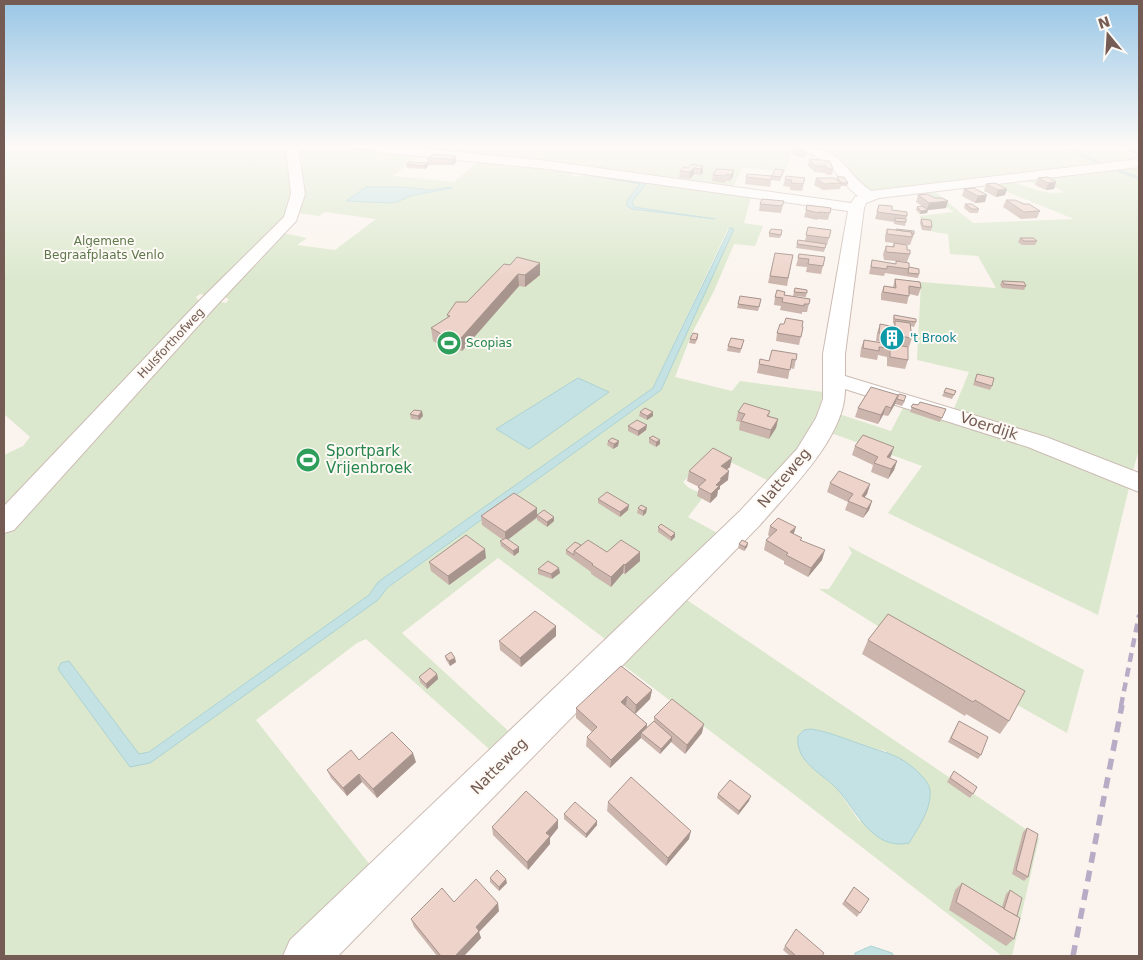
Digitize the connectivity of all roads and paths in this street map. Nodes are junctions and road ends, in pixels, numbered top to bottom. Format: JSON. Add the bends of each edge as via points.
{"nodes":[{"id":1,"x":298,"y":193,"type":"edge"},
{"id":2,"x":784,"y":193,"type":"edge"},
{"id":3,"x":860,"y":193,"type":"edge"},
{"id":4,"x":927,"y":193,"type":"edge"},
{"id":5,"x":862,"y":202,"type":"junction"},
{"id":6,"x":834,"y":380,"type":"junction"},
{"id":7,"x":1139,"y":483,"type":"edge"},
{"id":8,"x":4,"y":523,"type":"edge"},
{"id":9,"x":306,"y":956,"type":"edge"}],
"edges":[{"from":1,"to":8,"type":"street","name":"Hulsforthofweg","via":[[291,218]]},
{"from":2,"to":5,"type":"street"},
{"from":3,"to":5,"type":"street"},
{"from":4,"to":5,"type":"street"},
{"from":5,"to":6,"type":"street","name":"Natteweg","via":[[834,354]]},
{"from":6,"to":7,"type":"street","name":"Voerdijk","via":[[975,421]]},
{"from":6,"to":9,"type":"street","name":"Natteweg","via":[[834,398],[828,418],[807,454],[750,518]]}]}
